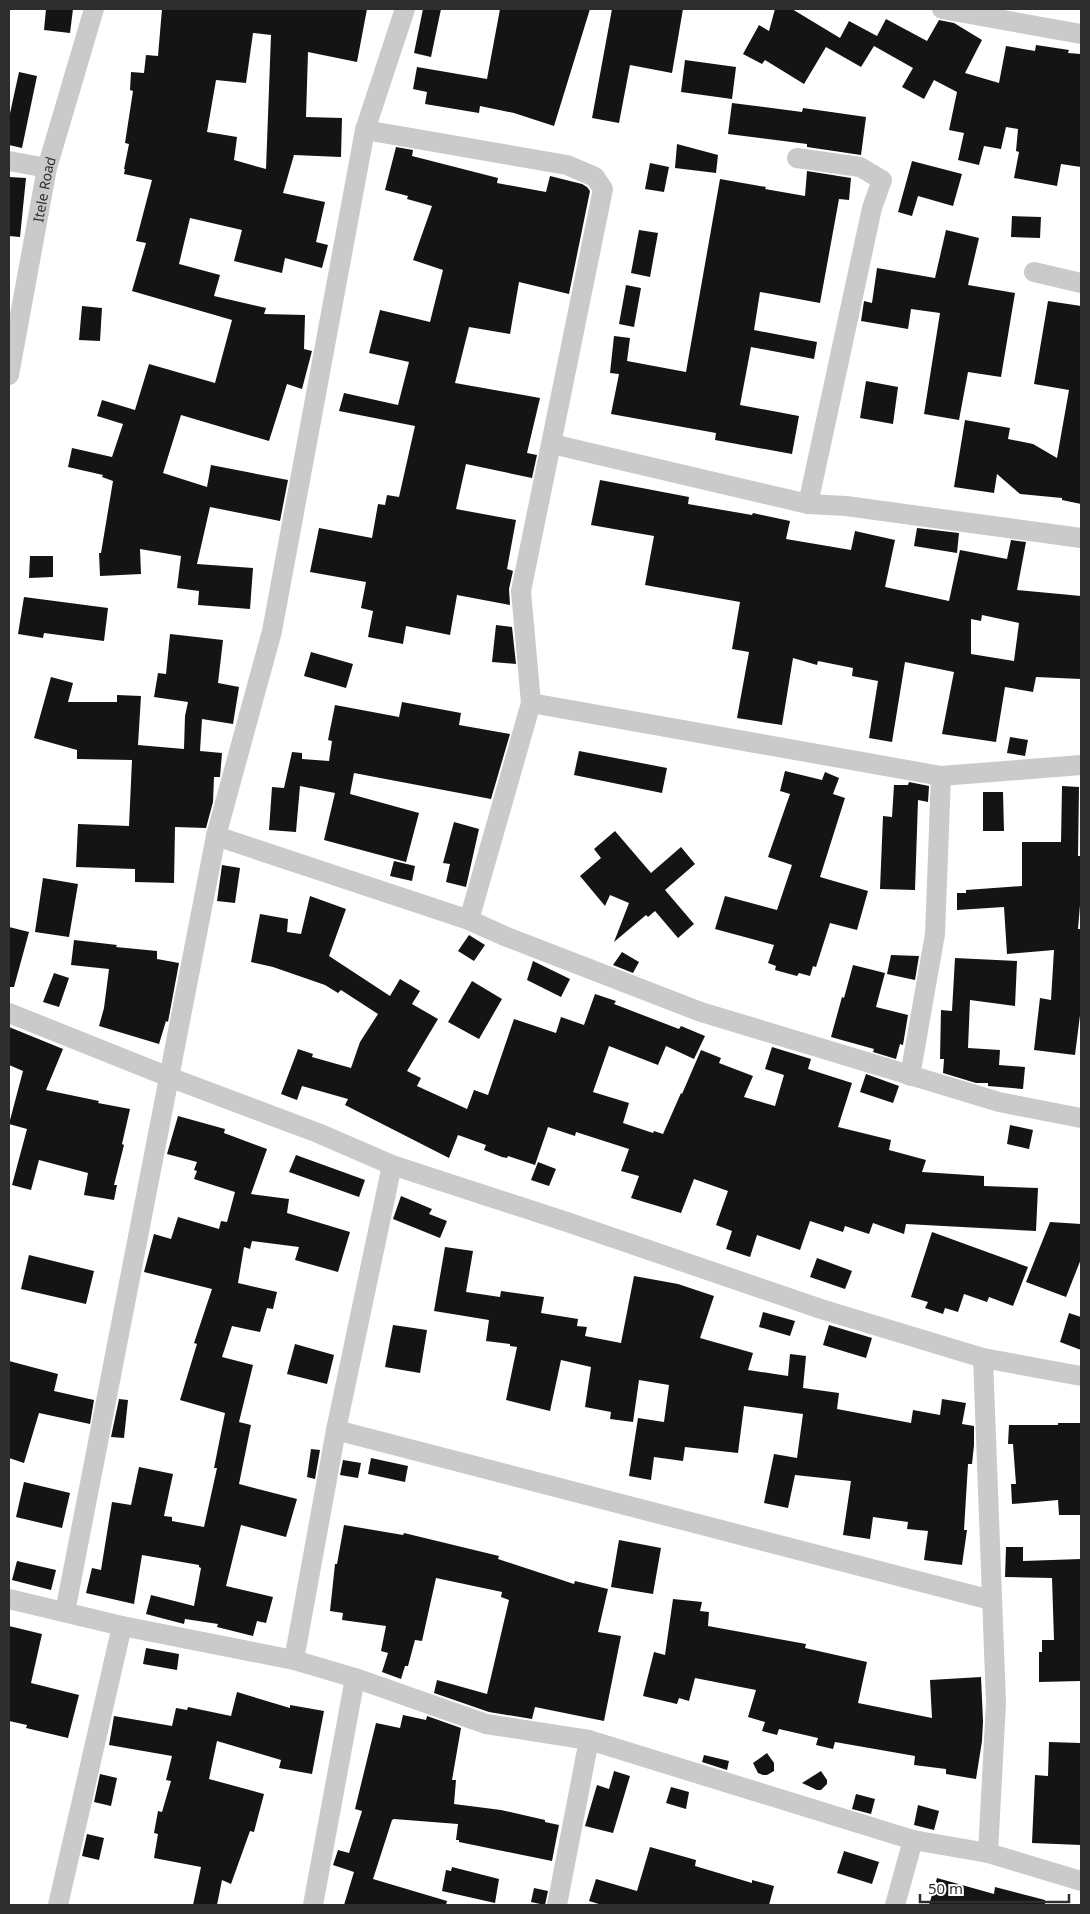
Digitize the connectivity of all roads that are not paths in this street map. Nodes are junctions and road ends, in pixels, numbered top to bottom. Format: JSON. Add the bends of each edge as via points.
{"nodes":[{"id":1,"x":94,"y":9,"type":"edge"},
{"id":2,"x":406,"y":9,"type":"edge"},
{"id":3,"x":942,"y":9,"type":"edge"},
{"id":4,"x":1081,"y":34,"type":"edge"},
{"id":5,"x":365,"y":130,"type":"junction"},
{"id":6,"x":797,"y":158,"type":"dead end"},
{"id":7,"x":9,"y":161,"type":"edge"},
{"id":8,"x":47,"y":168,"type":"junction"},
{"id":9,"x":1034,"y":272,"type":"dead end"},
{"id":10,"x":1081,"y":283,"type":"edge"},
{"id":11,"x":9,"y":375,"type":"edge"},
{"id":12,"x":552,"y":444,"type":"junction"},
{"id":13,"x":808,"y":504,"type":"junction"},
{"id":14,"x":1081,"y":538,"type":"edge"},
{"id":15,"x":530,"y":703,"type":"junction"},
{"id":16,"x":1081,"y":765,"type":"edge"},
{"id":17,"x":941,"y":776,"type":"junction"},
{"id":18,"x":216,"y":836,"type":"junction"},
{"id":19,"x":469,"y":920,"type":"junction"},
{"id":20,"x":9,"y":1012,"type":"edge"},
{"id":21,"x":910,"y":1076,"type":"junction"},
{"id":22,"x":169,"y":1077,"type":"junction"},
{"id":23,"x":1081,"y":1118,"type":"edge"},
{"id":24,"x":392,"y":1165,"type":"junction"},
{"id":25,"x":982,"y":1358,"type":"junction"},
{"id":26,"x":1081,"y":1376,"type":"edge"},
{"id":27,"x":336,"y":1430,"type":"junction"},
{"id":28,"x":9,"y":1599,"type":"edge"},
{"id":29,"x":991,"y":1600,"type":"junction"},
{"id":30,"x":65,"y":1612,"type":"junction"},
{"id":31,"x":122,"y":1626,"type":"junction"},
{"id":32,"x":294,"y":1660,"type":"junction"},
{"id":33,"x":354,"y":1678,"type":"junction"},
{"id":34,"x":589,"y":1740,"type":"junction"},
{"id":35,"x":914,"y":1840,"type":"junction"},
{"id":36,"x":988,"y":1853,"type":"junction"},
{"id":37,"x":1081,"y":1881,"type":"edge"},
{"id":38,"x":58,"y":1905,"type":"edge"},
{"id":39,"x":313,"y":1905,"type":"edge"},
{"id":40,"x":558,"y":1905,"type":"edge"},
{"id":41,"x":895,"y":1905,"type":"edge"}],
"edges":[{"from":1,"to":8,"type":"street","name":"Itele Road"},
{"from":2,"to":5,"type":"street"},
{"from":3,"to":4,"type":"street"},
{"from":5,"to":12,"type":"street","via":[[567,166],[595,177],[603,189]]},
{"from":5,"to":18,"type":"street","via":[[272,631]]},
{"from":6,"to":13,"type":"street","via":[[860,167],[882,180],[872,208]]},
{"from":7,"to":8,"type":"street"},
{"from":8,"to":11,"type":"street","name":"Itele Road"},
{"from":9,"to":10,"type":"street"},
{"from":12,"to":13,"type":"street"},
{"from":12,"to":15,"type":"street","via":[[521,590]]},
{"from":13,"to":14,"type":"street","via":[[846,506]]},
{"from":15,"to":17,"type":"street"},
{"from":15,"to":19,"type":"street"},
{"from":16,"to":17,"type":"street"},
{"from":17,"to":21,"type":"street","via":[[934,934]]},
{"from":18,"to":19,"type":"street"},
{"from":18,"to":22,"type":"street"},
{"from":19,"to":21,"type":"street","via":[[701,1012]]},
{"from":20,"to":22,"type":"street"},
{"from":21,"to":23,"type":"street","via":[[999,1102]]},
{"from":22,"to":24,"type":"street","via":[[318,1133]]},
{"from":22,"to":30,"type":"street"},
{"from":24,"to":25,"type":"street","via":[[821,1309]]},
{"from":24,"to":27,"type":"street"},
{"from":25,"to":26,"type":"street"},
{"from":25,"to":29,"type":"street"},
{"from":27,"to":29,"type":"street"},
{"from":27,"to":32,"type":"street"},
{"from":28,"to":30,"type":"street"},
{"from":29,"to":36,"type":"street","via":[[996,1703]]},
{"from":30,"to":31,"type":"street"},
{"from":31,"to":32,"type":"street"},
{"from":31,"to":38,"type":"street"},
{"from":32,"to":33,"type":"street"},
{"from":33,"to":34,"type":"street","via":[[486,1724]]},
{"from":33,"to":39,"type":"street"},
{"from":34,"to":35,"type":"street"},
{"from":34,"to":40,"type":"street"},
{"from":35,"to":36,"type":"street"},
{"from":35,"to":41,"type":"street"},
{"from":36,"to":37,"type":"street"}]}
